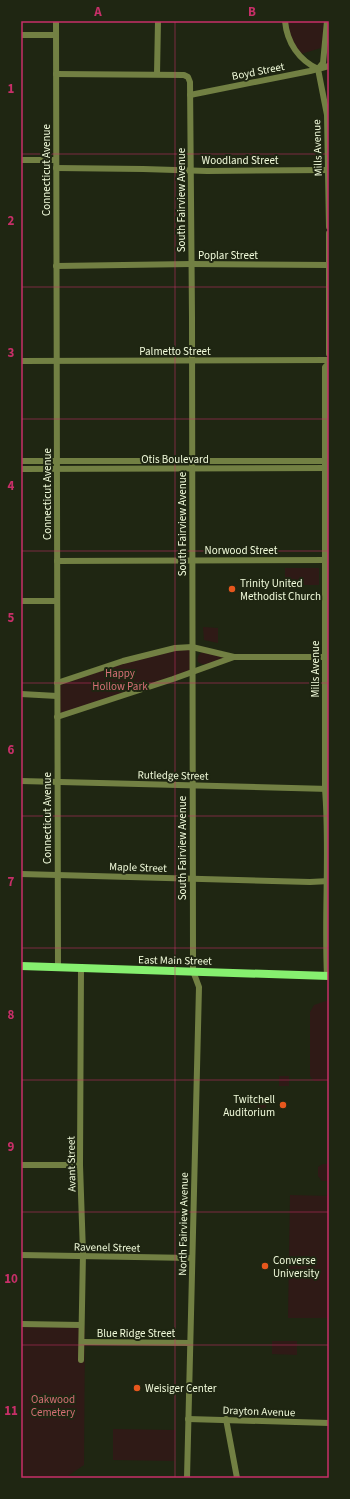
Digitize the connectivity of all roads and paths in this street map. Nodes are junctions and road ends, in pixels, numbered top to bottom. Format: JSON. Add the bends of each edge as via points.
{"nodes":[{"id":1,"x":56,"y":21,"type":"edge"},
{"id":2,"x":158,"y":21,"type":"edge"},
{"id":3,"x":285,"y":21,"type":"edge"},
{"id":4,"x":327,"y":21,"type":"edge"},
{"id":5,"x":21,"y":35,"type":"edge"},
{"id":6,"x":56,"y":35,"type":"junction"},
{"id":7,"x":329,"y":66,"type":"edge"},
{"id":8,"x":318,"y":69,"type":"junction"},
{"id":9,"x":56,"y":74,"type":"junction"},
{"id":10,"x":157,"y":74,"type":"junction"},
{"id":11,"x":190,"y":95,"type":"junction"},
{"id":12,"x":21,"y":160,"type":"edge"},
{"id":13,"x":56,"y":160,"type":"junction"},
{"id":14,"x":56,"y":168,"type":"junction"},
{"id":15,"x":191,"y":170,"type":"junction"},
{"id":16,"x":329,"y":170,"type":"edge"},
{"id":17,"x":329,"y":227,"type":"edge"},
{"id":18,"x":329,"y":233,"type":"edge"},
{"id":19,"x":191,"y":264,"type":"junction"},
{"id":20,"x":329,"y":265,"type":"edge"},
{"id":21,"x":56,"y":266,"type":"junction"},
{"id":22,"x":329,"y":354,"type":"edge"},
{"id":23,"x":21,"y":361,"type":"edge"},
{"id":24,"x":56,"y":361,"type":"junction"},
{"id":25,"x":191,"y":361,"type":"junction"},
{"id":26,"x":329,"y":361,"type":"edge"},
{"id":27,"x":21,"y":461,"type":"edge"},
{"id":28,"x":192,"y":461,"type":"junction"},
{"id":29,"x":327,"y":461,"type":"edge"},
{"id":30,"x":57,"y":462,"type":"junction"},
{"id":31,"x":327,"y":468,"type":"edge"},
{"id":32,"x":21,"y":469,"type":"edge"},
{"id":33,"x":192,"y":469,"type":"junction"},
{"id":34,"x":57,"y":470,"type":"junction"},
{"id":35,"x":191,"y":560,"type":"junction"},
{"id":36,"x":327,"y":560,"type":"edge"},
{"id":37,"x":57,"y":561,"type":"junction"},
{"id":38,"x":21,"y":601,"type":"edge"},
{"id":39,"x":57,"y":601,"type":"junction"},
{"id":40,"x":192,"y":647,"type":"junction"},
{"id":41,"x":234,"y":657,"type":"junction"},
{"id":42,"x":327,"y":657,"type":"edge"},
{"id":43,"x":192,"y":672,"type":"junction"},
{"id":44,"x":57,"y":683,"type":"junction"},
{"id":45,"x":21,"y":694,"type":"edge"},
{"id":46,"x":57,"y":696,"type":"junction"},
{"id":47,"x":57,"y":717,"type":"junction"},
{"id":48,"x":21,"y":781,"type":"edge"},
{"id":49,"x":57,"y":782,"type":"junction"},
{"id":50,"x":192,"y":786,"type":"junction"},
{"id":51,"x":327,"y":789,"type":"edge"},
{"id":52,"x":328,"y":817,"type":"edge"},
{"id":53,"x":21,"y":874,"type":"edge"},
{"id":54,"x":57,"y":875,"type":"junction"},
{"id":55,"x":192,"y":878,"type":"junction"},
{"id":56,"x":328,"y":882,"type":"edge"},
{"id":57,"x":21,"y":966,"type":"edge"},
{"id":58,"x":58,"y":967,"type":"junction"},
{"id":59,"x":81,"y":968,"type":"junction"},
{"id":60,"x":193,"y":971,"type":"junction"},
{"id":61,"x":328,"y":976,"type":"edge"},
{"id":62,"x":21,"y":1165,"type":"edge"},
{"id":63,"x":80,"y":1165,"type":"junction"},
{"id":64,"x":21,"y":1255,"type":"edge"},
{"id":65,"x":82,"y":1257,"type":"junction"},
{"id":66,"x":192,"y":1258,"type":"junction"},
{"id":67,"x":21,"y":1324,"type":"edge"},
{"id":68,"x":81,"y":1325,"type":"junction"},
{"id":69,"x":82,"y":1342,"type":"junction"},
{"id":70,"x":190,"y":1343,"type":"junction"},
{"id":71,"x":81,"y":1360,"type":"dead end"},
{"id":72,"x":188,"y":1419,"type":"junction"},
{"id":73,"x":226,"y":1419,"type":"junction"},
{"id":74,"x":329,"y":1423,"type":"edge"},
{"id":75,"x":187,"y":1478,"type":"edge"},
{"id":76,"x":237,"y":1478,"type":"edge"}],
"edges":[{"from":1,"to":6,"type":"street","name":"Connecticut Avenue"},
{"from":2,"to":10,"type":"street"},
{"from":3,"to":8,"type":"street","via":[[287,36],[294,49]]},
{"from":4,"to":8,"type":"street","via":[[323,63]]},
{"from":5,"to":6,"type":"street"},
{"from":6,"to":9,"type":"street","name":"Connecticut Avenue"},
{"from":7,"to":8,"type":"street","name":"Boyd Street"},
{"from":8,"to":11,"type":"street","name":"Boyd Street"},
{"from":8,"to":16,"type":"street","name":"Mills Avenue","via":[[327,114]]},
{"from":9,"to":10,"type":"street"},
{"from":9,"to":13,"type":"street","name":"Connecticut Avenue"},
{"from":10,"to":11,"type":"street","name":"South Fairview Avenue","via":[[184,75],[188,78]]},
{"from":11,"to":15,"type":"street","name":"South Fairview Avenue"},
{"from":12,"to":13,"type":"street"},
{"from":13,"to":14,"type":"street","name":"Connecticut Avenue"},
{"from":14,"to":15,"type":"street","name":"Woodland Street"},
{"from":14,"to":21,"type":"street","name":"Connecticut Avenue"},
{"from":15,"to":16,"type":"street","name":"Woodland Street"},
{"from":15,"to":19,"type":"street","name":"South Fairview Avenue"},
{"from":16,"to":17,"type":"street","name":"Mills Avenue"},
{"from":18,"to":20,"type":"street"},
{"from":19,"to":20,"type":"street","name":"Poplar Street"},
{"from":19,"to":21,"type":"street","name":"Poplar Street"},
{"from":19,"to":25,"type":"street","name":"South Fairview Avenue"},
{"from":20,"to":22,"type":"street"},
{"from":21,"to":24,"type":"street","name":"Connecticut Avenue"},
{"from":23,"to":24,"type":"street","name":"Palmetto Street"},
{"from":24,"to":25,"type":"street","name":"Palmetto Street"},
{"from":24,"to":30,"type":"street","name":"Connecticut Avenue"},
{"from":25,"to":26,"type":"street","name":"Palmetto Street"},
{"from":25,"to":28,"type":"street","name":"South Fairview Avenue"},
{"from":26,"to":29,"type":"street","name":"Mills Avenue","via":[[325,368]]},
{"from":27,"to":30,"type":"street","name":"Otis Boulevard"},
{"from":28,"to":29,"type":"street","name":"Otis Boulevard"},
{"from":28,"to":30,"type":"street","name":"Otis Boulevard"},
{"from":28,"to":33,"type":"street","name":"South Fairview Avenue"},
{"from":29,"to":31,"type":"street","name":"Mills Avenue"},
{"from":30,"to":34,"type":"street","name":"Connecticut Avenue"},
{"from":31,"to":33,"type":"street","name":"Otis Boulevard"},
{"from":31,"to":36,"type":"street","name":"Mills Avenue"},
{"from":32,"to":34,"type":"street","name":"Otis Boulevard"},
{"from":33,"to":34,"type":"street","name":"Otis Boulevard"},
{"from":33,"to":35,"type":"street","name":"South Fairview Avenue"},
{"from":34,"to":37,"type":"street","name":"Connecticut Avenue"},
{"from":35,"to":36,"type":"street","name":"Norwood Street"},
{"from":35,"to":37,"type":"street","name":"Norwood Street"},
{"from":35,"to":40,"type":"street","name":"South Fairview Avenue"},
{"from":36,"to":42,"type":"street","name":"Mills Avenue"},
{"from":37,"to":39,"type":"street","name":"Connecticut Avenue"},
{"from":38,"to":39,"type":"street"},
{"from":39,"to":44,"type":"street","name":"Connecticut Avenue"},
{"from":40,"to":41,"type":"street"},
{"from":40,"to":43,"type":"street","name":"South Fairview Avenue"},
{"from":40,"to":44,"type":"street","via":[[163,650]]},
{"from":41,"to":42,"type":"street"},
{"from":41,"to":43,"type":"street"},
{"from":42,"to":51,"type":"street","name":"Mills Avenue"},
{"from":43,"to":47,"type":"street"},
{"from":43,"to":50,"type":"street","name":"South Fairview Avenue"},
{"from":44,"to":46,"type":"street","name":"Connecticut Avenue"},
{"from":45,"to":46,"type":"street"},
{"from":46,"to":47,"type":"street","name":"Connecticut Avenue"},
{"from":47,"to":49,"type":"street","name":"Connecticut Avenue"},
{"from":48,"to":49,"type":"street","name":"Rutledge Street"},
{"from":49,"to":50,"type":"street","name":"Rutledge Street"},
{"from":49,"to":54,"type":"street","name":"Connecticut Avenue"},
{"from":50,"to":51,"type":"street","name":"Rutledge Street"},
{"from":50,"to":55,"type":"street","name":"South Fairview Avenue"},
{"from":51,"to":52,"type":"street","name":"Mills Avenue"},
{"from":52,"to":56,"type":"street","name":"Mills Avenue"},
{"from":53,"to":54,"type":"street","name":"Maple Street"},
{"from":54,"to":55,"type":"street","name":"Maple Street"},
{"from":54,"to":58,"type":"street","name":"Connecticut Avenue"},
{"from":55,"to":56,"type":"street","name":"Maple Street"},
{"from":55,"to":60,"type":"street","name":"South Fairview Avenue"},
{"from":56,"to":61,"type":"street","name":"Mills Avenue"},
{"from":57,"to":58,"type":"main road","name":"East Main Street"},
{"from":58,"to":59,"type":"main road","name":"East Main Street"},
{"from":59,"to":60,"type":"main road","name":"East Main Street"},
{"from":59,"to":63,"type":"street","name":"Avant Street"},
{"from":60,"to":61,"type":"main road","name":"East Main Street"},
{"from":60,"to":66,"type":"street","name":"North Fairview Avenue","via":[[198,986]]},
{"from":62,"to":63,"type":"street"},
{"from":63,"to":65,"type":"street","name":"Avant Street"},
{"from":64,"to":65,"type":"street","name":"Ravenel Street"},
{"from":65,"to":66,"type":"street","name":"Ravenel Street"},
{"from":65,"to":68,"type":"street","name":"Avant Street"},
{"from":66,"to":70,"type":"street","name":"North Fairview Avenue"},
{"from":67,"to":68,"type":"street","name":"Blue Ridge Street"},
{"from":68,"to":69,"type":"street","name":"Avant Street"},
{"from":69,"to":70,"type":"street","name":"Blue Ridge Street"},
{"from":69,"to":71,"type":"street","name":"Avant Street"},
{"from":70,"to":72,"type":"street","name":"North Fairview Avenue"},
{"from":72,"to":73,"type":"street","name":"Drayton Avenue"},
{"from":72,"to":75,"type":"street","name":"North Fairview Avenue"},
{"from":73,"to":74,"type":"street","name":"Drayton Avenue"},
{"from":73,"to":76,"type":"street"}]}
